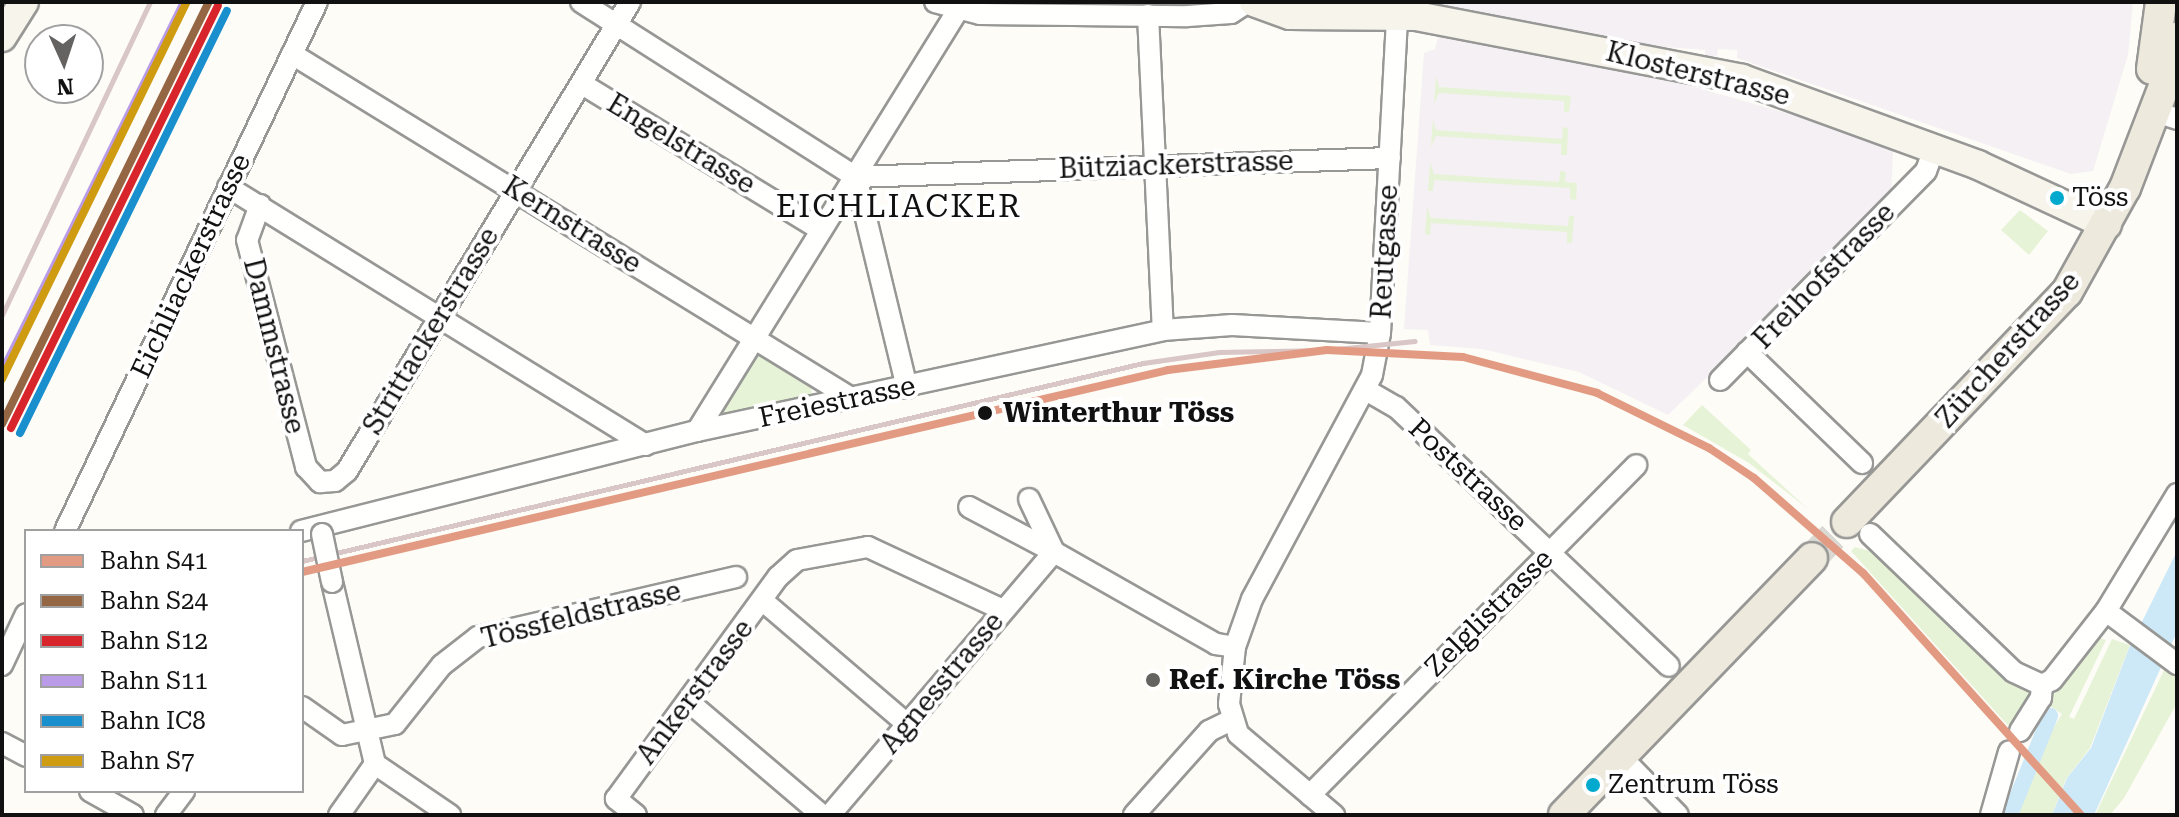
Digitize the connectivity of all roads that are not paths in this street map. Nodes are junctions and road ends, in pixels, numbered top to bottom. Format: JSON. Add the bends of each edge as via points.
{"nodes":[{"id":1,"x":24,"y":2,"type":"edge"},
{"id":2,"x":317,"y":2,"type":"edge"},
{"id":3,"x":581,"y":2,"type":"edge"},
{"id":4,"x":630,"y":2,"type":"edge"},
{"id":5,"x":935,"y":2,"type":"edge"},
{"id":6,"x":2161,"y":2,"type":"edge"},
{"id":7,"x":1256,"y":5,"type":"edge"},
{"id":8,"x":960,"y":7,"type":"edge"},
{"id":9,"x":1148,"y":15,"type":"junction"},
{"id":10,"x":1397,"y":15,"type":"junction"},
{"id":11,"x":616,"y":25,"type":"junction"},
{"id":12,"x":2,"y":37,"type":"edge"},
{"id":13,"x":2177,"y":38,"type":"edge"},
{"id":14,"x":292,"y":54,"type":"junction"},
{"id":15,"x":582,"y":84,"type":"junction"},
{"id":16,"x":2165,"y":115,"type":"edge"},
{"id":17,"x":1934,"y":149,"type":"junction"},
{"id":18,"x":1390,"y":158,"type":"junction"},
{"id":19,"x":1155,"y":167,"type":"junction"},
{"id":20,"x":856,"y":177,"type":"junction"},
{"id":21,"x":228,"y":187,"type":"junction"},
{"id":22,"x":517,"y":191,"type":"junction"},
{"id":23,"x":260,"y":205,"type":"junction"},
{"id":24,"x":2107,"y":225,"type":"junction"},
{"id":25,"x":821,"y":230,"type":"junction"},
{"id":26,"x":438,"y":314,"type":"junction"},
{"id":27,"x":1163,"y":330,"type":"junction"},
{"id":28,"x":1380,"y":333,"type":"junction"},
{"id":29,"x":753,"y":336,"type":"junction"},
{"id":30,"x":1747,"y":352,"type":"junction"},
{"id":31,"x":1720,"y":380,"type":"dead end"},
{"id":32,"x":907,"y":388,"type":"junction"},
{"id":33,"x":1366,"y":390,"type":"junction"},
{"id":34,"x":851,"y":398,"type":"junction"},
{"id":35,"x":697,"y":431,"type":"junction"},
{"id":36,"x":646,"y":445,"type":"junction"},
{"id":37,"x":1862,"y":463,"type":"dead end"},
{"id":38,"x":1636,"y":465,"type":"dead end"},
{"id":39,"x":320,"y":482,"type":"joint"},
{"id":40,"x":2177,"y":494,"type":"edge"},
{"id":41,"x":1029,"y":499,"type":"dead end"},
{"id":42,"x":969,"y":507,"type":"dead end"},
{"id":43,"x":1859,"y":528,"type":"joint"},
{"id":44,"x":66,"y":529,"type":"edge"},
{"id":45,"x":315,"y":530,"type":"edge"},
{"id":46,"x":1054,"y":552,"type":"junction"},
{"id":47,"x":1550,"y":552,"type":"junction"},
{"id":48,"x":1812,"y":558,"type":"tunnel mouth"},
{"id":49,"x":736,"y":577,"type":"dead end"},
{"id":50,"x":763,"y":601,"type":"junction"},
{"id":51,"x":1003,"y":610,"type":"junction"},
{"id":52,"x":2114,"y":617,"type":"junction"},
{"id":53,"x":24,"y":618,"type":"edge"},
{"id":54,"x":1235,"y":647,"type":"junction"},
{"id":55,"x":24,"y":653,"type":"edge"},
{"id":56,"x":2177,"y":664,"type":"edge"},
{"id":57,"x":2,"y":665,"type":"edge"},
{"id":58,"x":1669,"y":666,"type":"dead end"},
{"id":59,"x":2042,"y":685,"type":"junction"},
{"id":60,"x":689,"y":702,"type":"junction"},
{"id":61,"x":304,"y":708,"type":"edge"},
{"id":62,"x":1232,"y":720,"type":"junction"},
{"id":63,"x":907,"y":724,"type":"junction"},
{"id":64,"x":2020,"y":731,"type":"dead end"},
{"id":65,"x":366,"y":732,"type":"junction"},
{"id":66,"x":2,"y":743,"type":"edge"},
{"id":67,"x":2009,"y":752,"type":"dead end"},
{"id":68,"x":24,"y":755,"type":"edge"},
{"id":69,"x":375,"y":764,"type":"junction"},
{"id":70,"x":1628,"y":765,"type":"junction"},
{"id":71,"x":94,"y":793,"type":"edge"},
{"id":72,"x":182,"y":793,"type":"edge"},
{"id":73,"x":1310,"y":795,"type":"junction"},
{"id":74,"x":133,"y":815,"type":"edge"},
{"id":75,"x":166,"y":815,"type":"edge"},
{"id":76,"x":339,"y":815,"type":"edge"},
{"id":77,"x":450,"y":815,"type":"edge"},
{"id":78,"x":636,"y":815,"type":"edge"},
{"id":79,"x":822,"y":815,"type":"edge"},
{"id":80,"x":830,"y":815,"type":"edge"},
{"id":81,"x":1134,"y":815,"type":"edge"},
{"id":82,"x":1334,"y":815,"type":"edge"},
{"id":83,"x":1564,"y":815,"type":"edge"},
{"id":84,"x":1678,"y":815,"type":"edge"},
{"id":85,"x":1991,"y":815,"type":"edge"}],
"edges":[{"from":1,"to":12,"type":"street"},
{"from":2,"to":14,"type":"street","name":"Eichliackerstrasse"},
{"from":3,"to":11,"type":"street"},
{"from":4,"to":11,"type":"street","name":"Strittackerstrasse"},
{"from":5,"to":8,"type":"street","name":"Klosterstrasse"},
{"from":6,"to":16,"type":"main road","name":"Zürcherstrasse","via":[[2152,66]]},
{"from":7,"to":9,"type":"street","name":"Klosterstrasse","via":[[1231,13]]},
{"from":7,"to":10,"type":"street","name":"Klosterstrasse"},
{"from":8,"to":9,"type":"street","name":"Klosterstrasse"},
{"from":8,"to":20,"type":"street"},
{"from":9,"to":19,"type":"street"},
{"from":10,"to":17,"type":"street","name":"Klosterstrasse","via":[[1742,79]]},
{"from":10,"to":18,"type":"street","name":"Reutgasse"},
{"from":11,"to":15,"type":"street","name":"Strittackerstrasse"},
{"from":11,"to":20,"type":"street"},
{"from":13,"to":16,"type":"main road","name":"Zürcherstrasse"},
{"from":14,"to":21,"type":"street","name":"Eichliackerstrasse"},
{"from":14,"to":22,"type":"street","name":"Kernstrasse"},
{"from":15,"to":22,"type":"street","name":"Strittackerstrasse"},
{"from":15,"to":25,"type":"street","name":"Engelstrasse"},
{"from":16,"to":24,"type":"main road","name":"Zürcherstrasse"},
{"from":17,"to":24,"type":"street","name":"Klosterstrasse","via":[[2057,198]]},
{"from":17,"to":30,"type":"street","name":"Freihofstrasse","via":[[1926,171]]},
{"from":18,"to":19,"type":"street","name":"Bütziackerstrasse"},
{"from":18,"to":28,"type":"street","name":"Reutgasse"},
{"from":19,"to":20,"type":"street","name":"Bütziackerstrasse"},
{"from":19,"to":27,"type":"street"},
{"from":20,"to":25,"type":"street"},
{"from":20,"to":32,"type":"street"},
{"from":21,"to":23,"type":"street"},
{"from":21,"to":44,"type":"street","name":"Eichliackerstrasse"},
{"from":22,"to":26,"type":"street","name":"Strittackerstrasse"},
{"from":22,"to":29,"type":"street","name":"Kernstrasse"},
{"from":23,"to":26,"type":"street"},
{"from":23,"to":39,"type":"street","name":"Dammstrasse","via":[[247,240],[306,467]]},
{"from":24,"to":43,"type":"main road","name":"Zürcherstrasse","via":[[2067,292]]},
{"from":25,"to":29,"type":"street"},
{"from":26,"to":36,"type":"street"},
{"from":26,"to":39,"type":"street","name":"Strittackerstrasse","via":[[347,471],[335,481]]},
{"from":27,"to":28,"type":"street","name":"Freiestrasse","via":[[1232,325]]},
{"from":27,"to":32,"type":"street","name":"Freiestrasse"},
{"from":28,"to":33,"type":"street","name":"Reutgasse"},
{"from":29,"to":34,"type":"street","name":"Kernstrasse"},
{"from":29,"to":35,"type":"street"},
{"from":30,"to":31,"type":"street"},
{"from":30,"to":37,"type":"street","name":"Freihofstrasse"},
{"from":32,"to":34,"type":"street","name":"Freiestrasse"},
{"from":33,"to":47,"type":"street","name":"Poststrasse","via":[[1396,407]]},
{"from":33,"to":54,"type":"street","name":"Reutgasse","via":[[1252,599]]},
{"from":34,"to":35,"type":"street","name":"Freiestrasse"},
{"from":35,"to":36,"type":"street","name":"Freiestrasse"},
{"from":36,"to":45,"type":"street","name":"Freiestrasse"},
{"from":38,"to":47,"type":"street","name":"Zelglistrasse"},
{"from":40,"to":52,"type":"street"},
{"from":41,"to":46,"type":"street"},
{"from":42,"to":46,"type":"street"},
{"from":43,"to":59,"type":"street","via":[[2014,672]]},
{"from":45,"to":65,"type":"street","bridge":true},
{"from":46,"to":51,"type":"street","name":"Agnesstrasse"},
{"from":46,"to":54,"type":"street","via":[[1216,644]]},
{"from":47,"to":58,"type":"street","name":"Poststrasse"},
{"from":47,"to":73,"type":"street","name":"Zelglistrasse"},
{"from":48,"to":70,"type":"main road"},
{"from":49,"to":65,"type":"street","name":"Tössfeldstrasse","via":[[478,637],[442,665],[401,720]]},
{"from":50,"to":51,"type":"street","via":[[797,560],[859,546]]},
{"from":50,"to":60,"type":"street","name":"Ankerstrasse"},
{"from":50,"to":63,"type":"street","name":"Ankerstrasse"},
{"from":51,"to":63,"type":"street","name":"Agnesstrasse"},
{"from":52,"to":56,"type":"street"},
{"from":52,"to":59,"type":"street"},
{"from":53,"to":57,"type":"street"},
{"from":54,"to":62,"type":"street","name":"Reutgasse"},
{"from":55,"to":57,"type":"street"},
{"from":59,"to":64,"type":"street","via":[[2041,698]]},
{"from":60,"to":78,"type":"street","name":"Ankerstrasse","via":[[616,799]]},
{"from":60,"to":79,"type":"street"},
{"from":61,"to":65,"type":"street","via":[[337,733]]},
{"from":62,"to":73,"type":"street","via":[[1253,752]]},
{"from":62,"to":81,"type":"street","via":[[1209,731]]},
{"from":63,"to":80,"type":"street","name":"Agnesstrasse"},
{"from":65,"to":69,"type":"street"},
{"from":66,"to":68,"type":"street"},
{"from":67,"to":85,"type":"street"},
{"from":69,"to":76,"type":"street"},
{"from":69,"to":77,"type":"street"},
{"from":70,"to":83,"type":"main road"},
{"from":70,"to":84,"type":"street"},
{"from":71,"to":74,"type":"street"},
{"from":72,"to":75,"type":"street"},
{"from":73,"to":82,"type":"street"}]}
